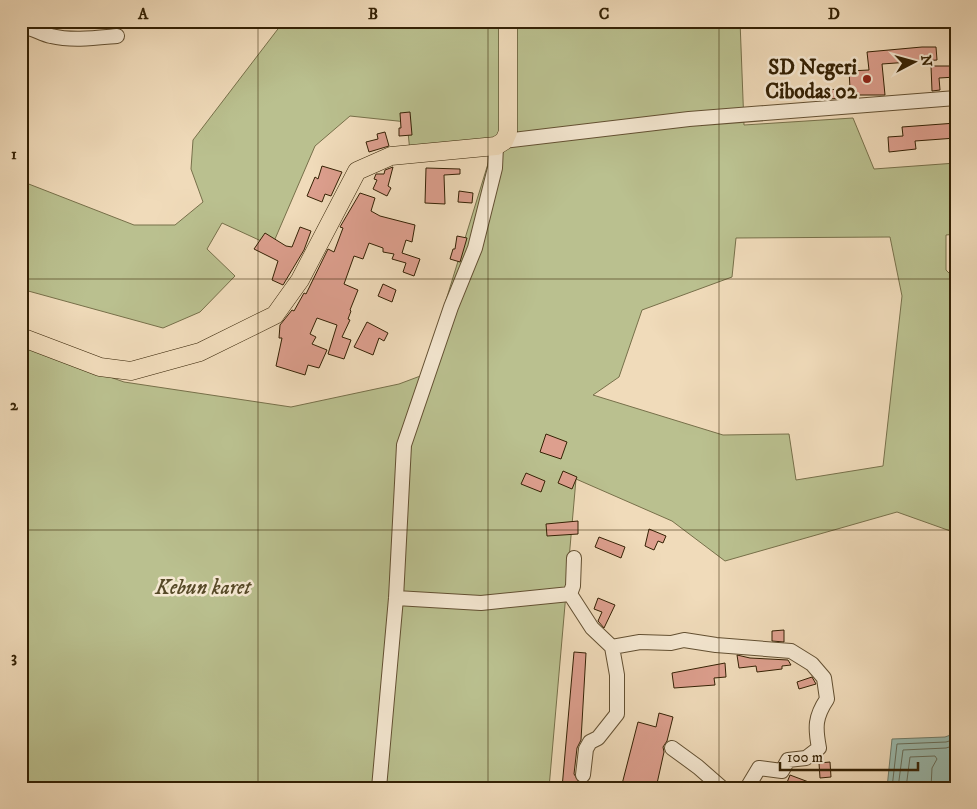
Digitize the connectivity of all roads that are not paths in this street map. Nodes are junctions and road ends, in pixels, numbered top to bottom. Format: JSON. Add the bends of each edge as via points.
{"nodes":[{"id":1,"x":508,"y":21,"type":"edge"},
{"id":2,"x":23,"y":25,"type":"edge"},
{"id":3,"x":117,"y":36,"type":"dead end"},
{"id":4,"x":956,"y":98,"type":"edge"},
{"id":5,"x":500,"y":143,"type":"junction"},
{"id":6,"x":21,"y":337,"type":"edge"},
{"id":7,"x":574,"y":558,"type":"dead end"},
{"id":8,"x":570,"y":594,"type":"junction"},
{"id":9,"x":396,"y":598,"type":"junction"},
{"id":10,"x":612,"y":647,"type":"junction"},
{"id":11,"x":672,"y":748,"type":"dead end"},
{"id":12,"x":583,"y":776,"type":"dead end"},
{"id":13,"x":379,"y":788,"type":"edge"},
{"id":14,"x":722,"y":788,"type":"edge"},
{"id":15,"x":747,"y":788,"type":"edge"}],
"edges":[{"from":1,"to":5,"type":"main road","via":[[508,132]]},
{"from":2,"to":3,"type":"street","via":[[48,36],[66,39]]},
{"from":4,"to":5,"type":"street","via":[[689,119]]},
{"from":5,"to":6,"type":"main road","via":[[391,156],[357,172],[300,280],[275,315],[200,352],[131,371],[100,367]]},
{"from":5,"to":9,"type":"street","via":[[475,248],[451,307],[404,446]]},
{"from":7,"to":8,"type":"street"},
{"from":8,"to":9,"type":"street","via":[[481,603]]},
{"from":8,"to":10,"type":"street","via":[[592,628]]},
{"from":9,"to":13,"type":"street"},
{"from":10,"to":12,"type":"street","via":[[617,675],[617,714],[586,749]]},
{"from":10,"to":15,"type":"street","via":[[684,640],[791,651],[812,664],[824,678],[827,699],[818,713],[816,733],[819,748],[806,758],[788,760],[782,771],[759,768]]},
{"from":11,"to":14,"type":"street"}]}
